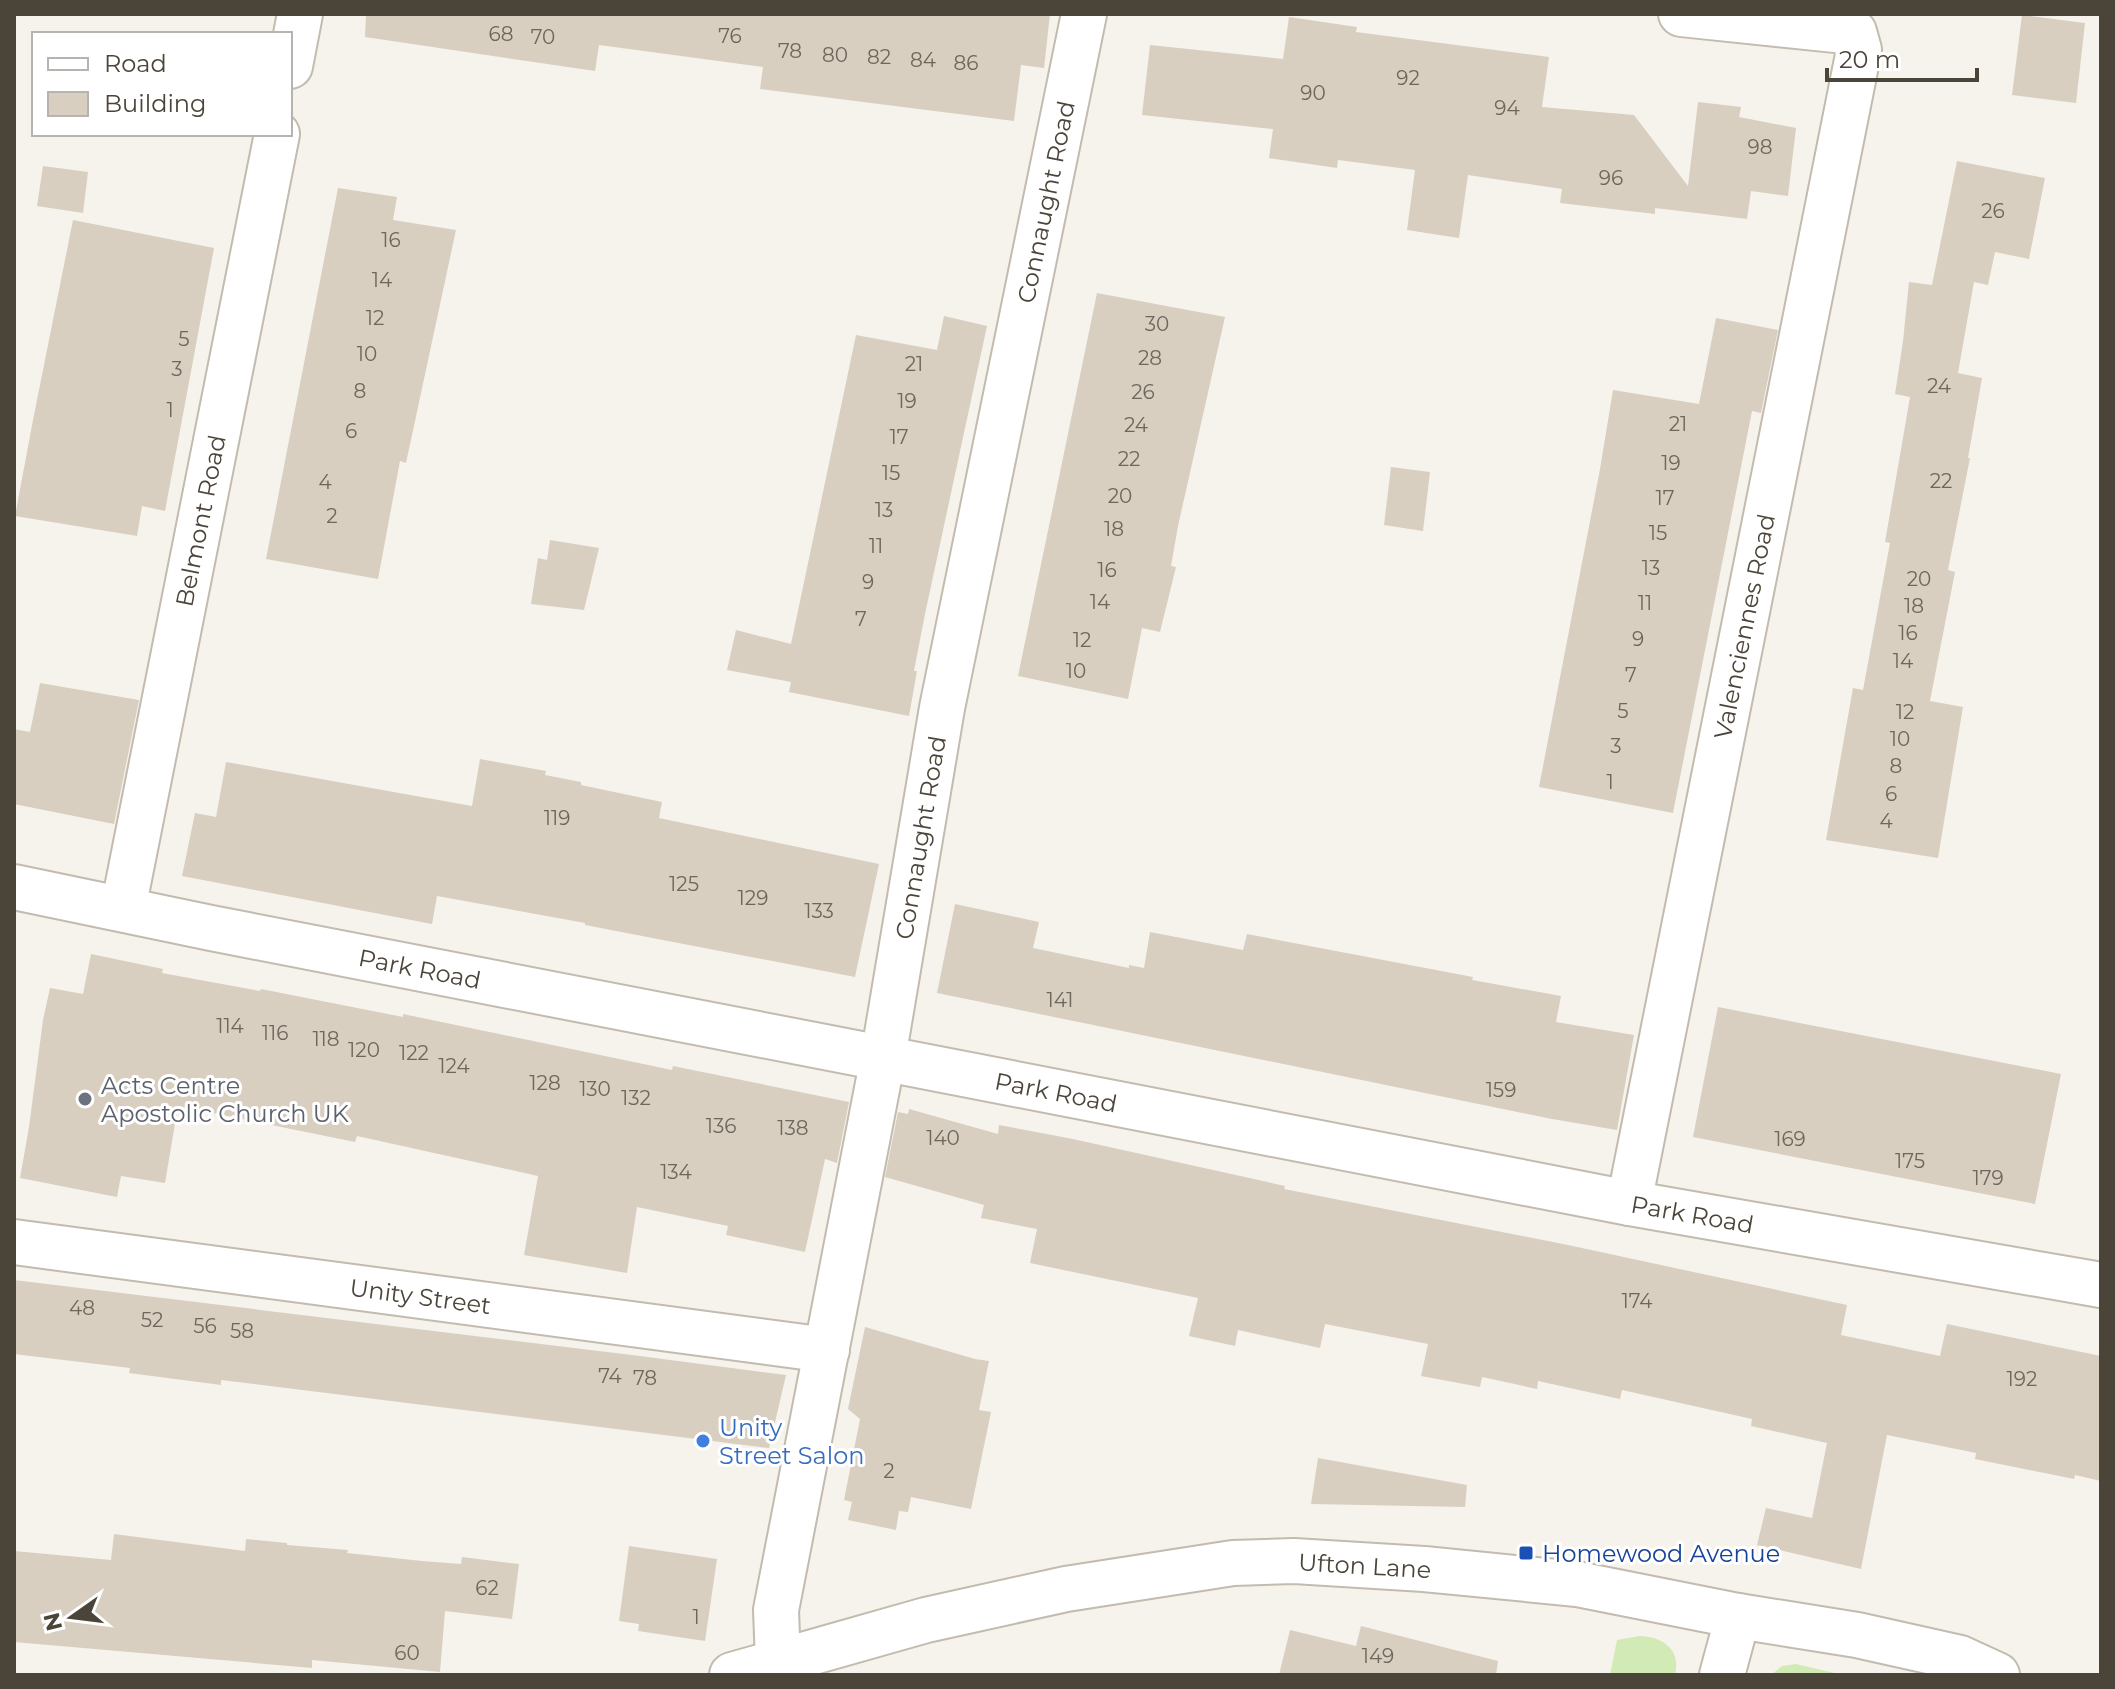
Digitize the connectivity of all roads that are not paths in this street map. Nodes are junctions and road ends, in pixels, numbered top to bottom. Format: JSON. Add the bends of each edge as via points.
{"nodes":[{"id":1,"x":300,"y":14,"type":"edge"},
{"id":2,"x":1084,"y":14,"type":"edge"},
{"id":3,"x":1681,"y":14,"type":"edge"},
{"id":4,"x":292,"y":56,"type":"edge"},
{"id":5,"x":277,"y":136,"type":"edge"},
{"id":6,"x":14,"y":887,"type":"edge"},
{"id":7,"x":123,"y":909,"type":"junction"},
{"id":8,"x":883,"y":1058,"type":"junction"},
{"id":9,"x":1629,"y":1203,"type":"junction"},
{"id":10,"x":14,"y":1242,"type":"edge"},
{"id":11,"x":2101,"y":1285,"type":"edge"},
{"id":12,"x":827,"y":1350,"type":"junction"},
{"id":13,"x":1738,"y":1616,"type":"junction"},
{"id":14,"x":778,"y":1662,"type":"junction"},
{"id":15,"x":732,"y":1675,"type":"edge"},
{"id":16,"x":1722,"y":1675,"type":"edge"},
{"id":17,"x":1997,"y":1675,"type":"edge"}],
"edges":[{"from":1,"to":4,"type":"street"},
{"from":2,"to":8,"type":"street","name":"Connaught Road","via":[[942,708]]},
{"from":3,"to":9,"type":"street","name":"Valenciennes Road","via":[[1854,32],[1859,50]]},
{"from":5,"to":7,"type":"street","name":"Belmont Road"},
{"from":6,"to":7,"type":"street","name":"Park Road"},
{"from":7,"to":8,"type":"street","name":"Park Road"},
{"from":8,"to":9,"type":"street","name":"Park Road"},
{"from":8,"to":12,"type":"street","name":"Connaught Road"},
{"from":9,"to":11,"type":"street","name":"Park Road"},
{"from":10,"to":12,"type":"street","name":"Unity Street"},
{"from":12,"to":14,"type":"street","name":"Connaught Road","via":[[776,1610]]},
{"from":13,"to":14,"type":"street","name":"Ufton Lane","via":[[1577,1584],[1294,1561],[1233,1563],[1066,1589],[926,1620]]},
{"from":13,"to":16,"type":"street"},
{"from":13,"to":17,"type":"street","name":"Ufton Lane","via":[[1960,1658]]},
{"from":14,"to":15,"type":"street","name":"Ufton Lane"}]}
